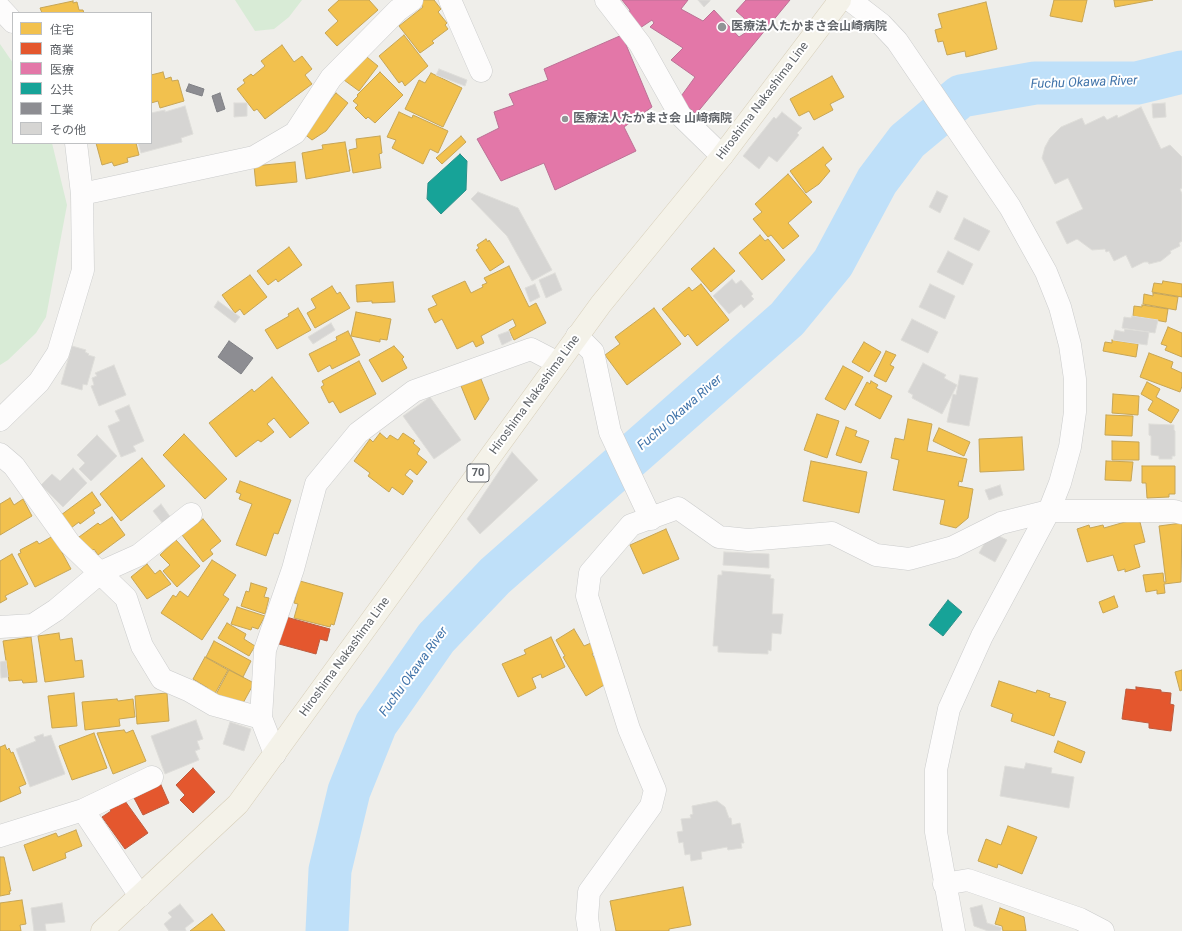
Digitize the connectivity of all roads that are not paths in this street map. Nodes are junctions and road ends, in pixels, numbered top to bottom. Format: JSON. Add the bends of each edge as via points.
{"nodes":[{"id":1,"x":412,"y":0,"type":"edge"},
{"id":2,"x":450,"y":0,"type":"edge"},
{"id":3,"x":606,"y":0,"type":"edge"},
{"id":4,"x":840,"y":0,"type":"edge"},
{"id":5,"x":850,"y":0,"type":"edge"},
{"id":6,"x":0,"y":8,"type":"edge"},
{"id":7,"x":12,"y":21,"type":"edge"},
{"id":8,"x":482,"y":71,"type":"dead end"},
{"id":9,"x":76,"y":144,"type":"edge"},
{"id":10,"x":722,"y":156,"type":"junction"},
{"id":11,"x":82,"y":194,"type":"junction"},
{"id":12,"x":577,"y":336,"type":"junction"},
{"id":13,"x":558,"y":363,"type":"junction"},
{"id":14,"x":0,"y":420,"type":"edge"},
{"id":15,"x":0,"y":454,"type":"edge"},
{"id":16,"x":1049,"y":511,"type":"junction"},
{"id":17,"x":649,"y":513,"type":"junction"},
{"id":18,"x":1182,"y":513,"type":"edge"},
{"id":19,"x":191,"y":514,"type":"dead end"},
{"id":20,"x":101,"y":572,"type":"junction"},
{"id":21,"x":0,"y":627,"type":"edge"},
{"id":22,"x":261,"y":718,"type":"junction"},
{"id":23,"x":275,"y":754,"type":"junction"},
{"id":24,"x":152,"y":777,"type":"dead end"},
{"id":25,"x":83,"y":810,"type":"junction"},
{"id":26,"x":0,"y":836,"type":"edge"},
{"id":27,"x":944,"y":884,"type":"junction"},
{"id":28,"x":140,"y":896,"type":"junction"},
{"id":29,"x":102,"y":931,"type":"edge"},
{"id":30,"x":589,"y":931,"type":"edge"},
{"id":31,"x":954,"y":931,"type":"edge"},
{"id":32,"x":1103,"y":931,"type":"edge"}],
"edges":[{"from":1,"to":11,"type":"street","via":[[398,10],[331,78],[295,134],[254,157]]},
{"from":2,"to":8,"type":"street"},
{"from":3,"to":10,"type":"street","via":[[640,44],[680,115]]},
{"from":4,"to":10,"type":"main road","name":"Hiroshima Nakashima Line","number":"70"},
{"from":5,"to":16,"type":"street","via":[[881,24],[896,41],[1010,207],[1046,272],[1060,307],[1070,345],[1075,379],[1075,412],[1070,447]]},
{"from":6,"to":7,"type":"street"},
{"from":9,"to":11,"type":"street"},
{"from":10,"to":12,"type":"main road","name":"Hiroshima Nakashima Line","number":"70"},
{"from":11,"to":14,"type":"street","via":[[83,270],[58,354],[39,382]]},
{"from":12,"to":13,"type":"main road","name":"Hiroshima Nakashima Line","number":"70"},
{"from":12,"to":17,"type":"street","via":[[593,352],[610,432]]},
{"from":13,"to":22,"type":"street","via":[[531,349],[414,391],[358,432],[316,484],[293,569],[265,650]]},
{"from":13,"to":23,"type":"main road","name":"Hiroshima Nakashima Line","number":"70"},
{"from":15,"to":20,"type":"street","via":[[14,466],[70,544]]},
{"from":16,"to":17,"type":"street","via":[[1001,523],[954,547],[909,558],[876,555],[832,533],[748,540],[719,537],[678,508]]},
{"from":16,"to":18,"type":"street"},
{"from":16,"to":27,"type":"street","via":[[982,636],[949,708],[936,770],[936,832]]},
{"from":17,"to":30,"type":"street","via":[[631,525],[590,573],[587,596],[629,729],[655,790],[651,806],[589,892]]},
{"from":19,"to":20,"type":"street","via":[[139,554]]},
{"from":20,"to":21,"type":"street","via":[[56,610],[33,625]]},
{"from":20,"to":22,"type":"street","via":[[126,598],[142,646],[162,679],[214,705]]},
{"from":22,"to":23,"type":"street"},
{"from":23,"to":28,"type":"main road","name":"Hiroshima Nakashima Line","number":"70","via":[[238,804]]},
{"from":24,"to":25,"type":"street"},
{"from":25,"to":26,"type":"street"},
{"from":25,"to":28,"type":"street"},
{"from":27,"to":31,"type":"street"},
{"from":27,"to":32,"type":"street","via":[[968,880],[1080,919]]},
{"from":28,"to":29,"type":"main road","name":"Hiroshima Nakashima Line","number":"70"}]}
